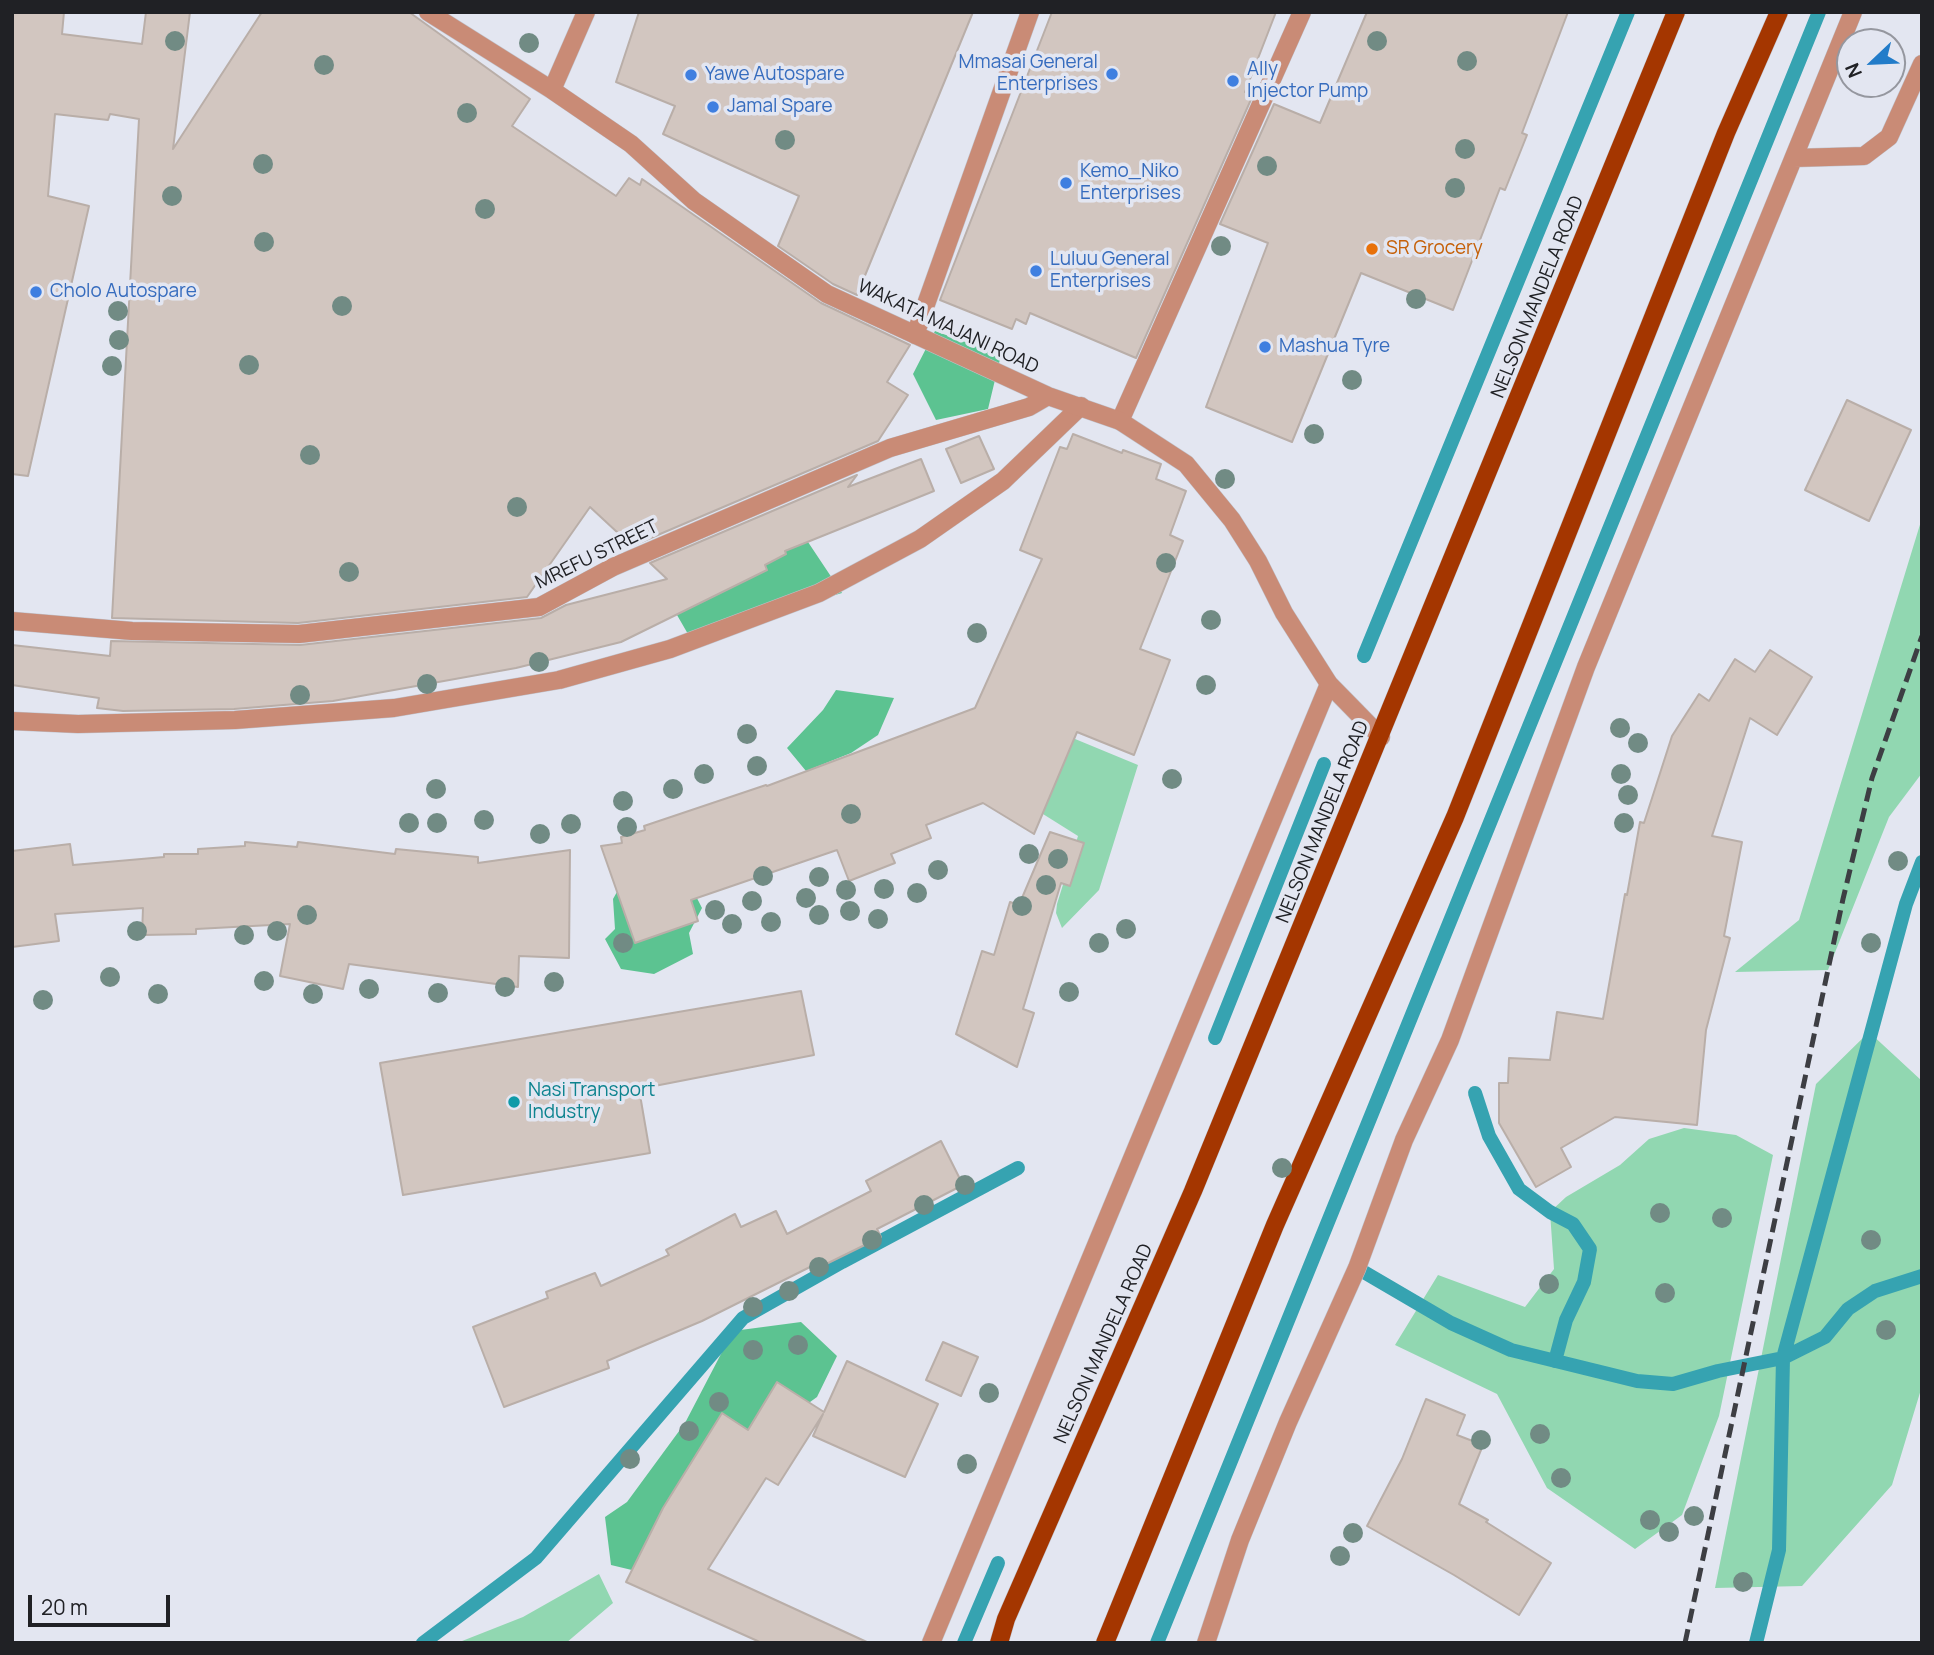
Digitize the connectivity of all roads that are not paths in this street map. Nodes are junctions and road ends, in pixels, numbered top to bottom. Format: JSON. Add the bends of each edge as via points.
{"nodes":[{"id":1,"x":428,"y":12,"type":"edge"},
{"id":2,"x":586,"y":12,"type":"edge"},
{"id":3,"x":1030,"y":12,"type":"edge"},
{"id":4,"x":1302,"y":12,"type":"edge"},
{"id":5,"x":1676,"y":12,"type":"edge"},
{"id":6,"x":1779,"y":12,"type":"edge"},
{"id":7,"x":1853,"y":12,"type":"edge"},
{"id":8,"x":1922,"y":64,"type":"edge"},
{"id":9,"x":552,"y":90,"type":"junction"},
{"id":10,"x":1794,"y":158,"type":"junction"},
{"id":11,"x":915,"y":335,"type":"junction"},
{"id":12,"x":1048,"y":396,"type":"junction"},
{"id":13,"x":1081,"y":406,"type":"junction"},
{"id":14,"x":1120,"y":421,"type":"junction"},
{"id":15,"x":12,"y":621,"type":"edge"},
{"id":16,"x":1329,"y":684,"type":"junction"},
{"id":17,"x":12,"y":721,"type":"edge"},
{"id":18,"x":1381,"y":737,"type":"junction"},
{"id":19,"x":931,"y":1643,"type":"edge"},
{"id":20,"x":999,"y":1643,"type":"edge"},
{"id":21,"x":1105,"y":1643,"type":"edge"},
{"id":22,"x":1206,"y":1643,"type":"edge"}],
"edges":[{"from":1,"to":9,"type":"street","name":"WAKATA MAJANI ROAD"},
{"from":2,"to":9,"type":"street"},
{"from":3,"to":11,"type":"street"},
{"from":4,"to":14,"type":"street"},
{"from":5,"to":18,"type":"main road","name":"NELSON MANDELA ROAD"},
{"from":6,"to":21,"type":"main road","via":[[1721,146],[1455,817],[1275,1226]]},
{"from":7,"to":10,"type":"street"},
{"from":8,"to":10,"type":"street","via":[[1889,137],[1864,156]]},
{"from":9,"to":11,"type":"street","name":"WAKATA MAJANI ROAD","via":[[631,144],[694,201],[827,294]]},
{"from":10,"to":22,"type":"street","via":[[1586,667],[1450,1040],[1404,1140],[1357,1268],[1240,1540]]},
{"from":11,"to":12,"type":"street","name":"WAKATA MAJANI ROAD"},
{"from":12,"to":13,"type":"street","name":"WAKATA MAJANI ROAD"},
{"from":12,"to":15,"type":"street","name":"MREFU STREET","via":[[1029,407],[890,448],[613,567],[539,607],[299,634],[132,631]]},
{"from":13,"to":14,"type":"street","name":"WAKATA MAJANI ROAD"},
{"from":13,"to":17,"type":"street","via":[[1003,481],[920,539],[819,593],[670,649],[559,680],[394,708],[234,720]]},
{"from":14,"to":16,"type":"street","name":"WAKATA MAJANI ROAD","via":[[1185,464],[1232,520]]},
{"from":16,"to":18,"type":"street","name":"WAKATA MAJANI ROAD"},
{"from":16,"to":19,"type":"street"},
{"from":18,"to":20,"type":"main road","name":"NELSON MANDELA ROAD"}]}
